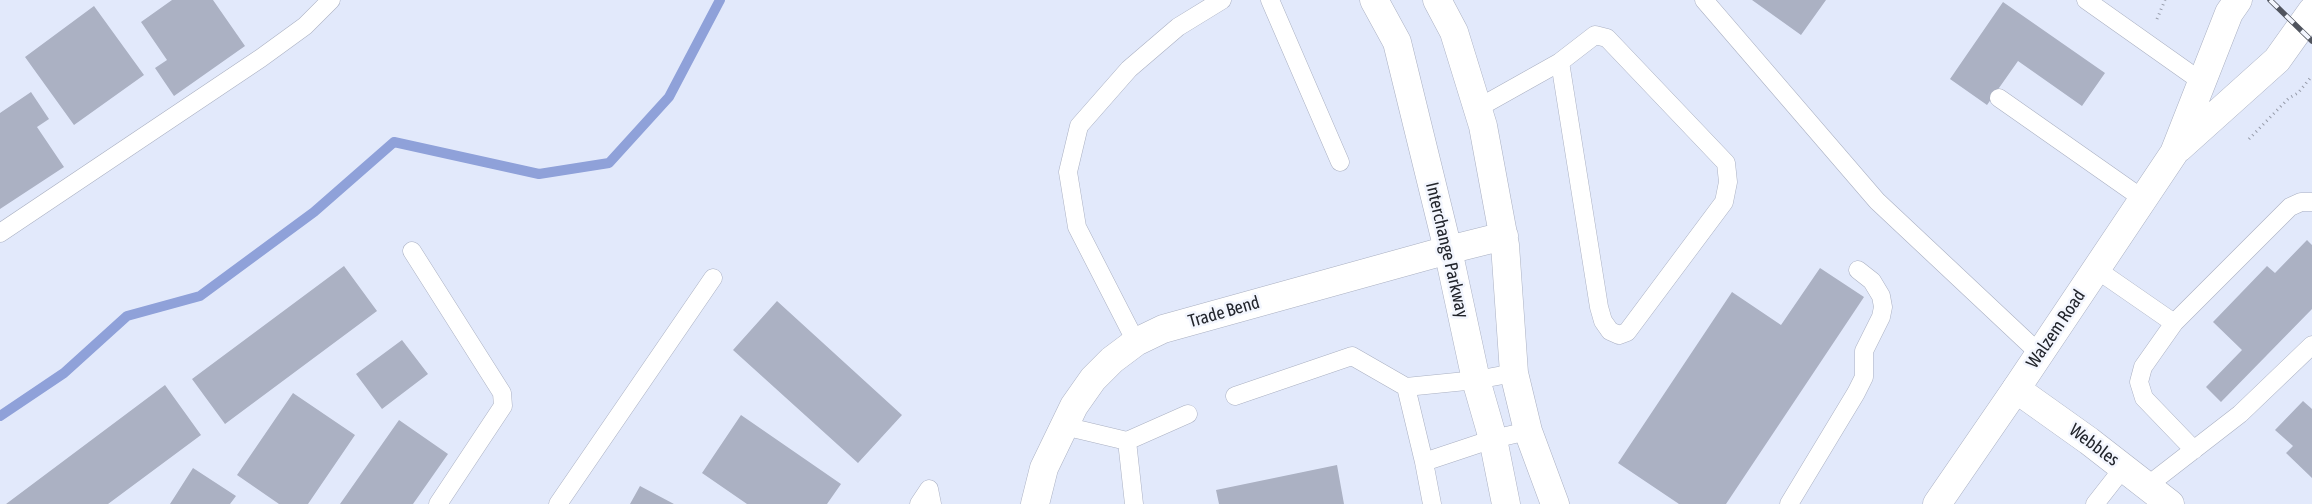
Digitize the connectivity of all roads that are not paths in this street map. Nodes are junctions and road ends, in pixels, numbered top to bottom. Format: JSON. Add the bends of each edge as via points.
{"nodes":[{"id":1,"x":331,"y":0,"type":"edge"},
{"id":2,"x":1222,"y":0,"type":"edge"},
{"id":3,"x":1270,"y":0,"type":"edge"},
{"id":4,"x":1374,"y":0,"type":"edge"},
{"id":5,"x":1437,"y":0,"type":"edge"},
{"id":6,"x":1704,"y":0,"type":"edge"},
{"id":7,"x":2086,"y":0,"type":"edge"},
{"id":8,"x":2233,"y":4,"type":"edge"},
{"id":9,"x":2309,"y":18,"type":"edge"},
{"id":10,"x":1560,"y":62,"type":"junction"},
{"id":11,"x":2202,"y":82,"type":"junction"},
{"id":12,"x":1999,"y":98,"type":"dead end"},
{"id":13,"x":1478,"y":108,"type":"junction"},
{"id":14,"x":2174,"y":153,"type":"junction"},
{"id":15,"x":1340,"y":162,"type":"dead end"},
{"id":16,"x":2143,"y":199,"type":"junction"},
{"id":17,"x":2312,"y":202,"type":"edge"},
{"id":18,"x":0,"y":233,"type":"edge"},
{"id":19,"x":1504,"y":236,"type":"junction"},
{"id":20,"x":1448,"y":250,"type":"junction"},
{"id":21,"x":412,"y":251,"type":"dead end"},
{"id":22,"x":2096,"y":269,"type":"junction"},
{"id":23,"x":1858,"y":270,"type":"dead end"},
{"id":24,"x":713,"y":278,"type":"dead end"},
{"id":25,"x":2174,"y":323,"type":"junction"},
{"id":26,"x":1136,"y":342,"type":"junction"},
{"id":27,"x":2312,"y":345,"type":"edge"},
{"id":28,"x":2040,"y":354,"type":"junction"},
{"id":29,"x":1514,"y":373,"type":"junction"},
{"id":30,"x":1476,"y":380,"type":"junction"},
{"id":31,"x":1406,"y":387,"type":"junction"},
{"id":32,"x":2016,"y":389,"type":"junction"},
{"id":33,"x":1235,"y":396,"type":"dead end"},
{"id":34,"x":1188,"y":414,"type":"dead end"},
{"id":35,"x":1064,"y":426,"type":"junction"},
{"id":36,"x":1528,"y":431,"type":"junction"},
{"id":37,"x":1493,"y":439,"type":"junction"},
{"id":38,"x":1127,"y":441,"type":"junction"},
{"id":39,"x":2194,"y":450,"type":"junction"},
{"id":40,"x":1424,"y":462,"type":"junction"},
{"id":41,"x":2124,"y":467,"type":"junction"},
{"id":42,"x":2147,"y":486,"type":"junction"},
{"id":43,"x":438,"y":504,"type":"edge"},
{"id":44,"x":558,"y":504,"type":"edge"},
{"id":45,"x":919,"y":504,"type":"edge"},
{"id":46,"x":932,"y":504,"type":"edge"},
{"id":47,"x":1035,"y":504,"type":"edge"},
{"id":48,"x":1134,"y":504,"type":"edge"},
{"id":49,"x":1432,"y":504,"type":"edge"},
{"id":50,"x":1506,"y":504,"type":"edge"},
{"id":51,"x":1555,"y":504,"type":"edge"},
{"id":52,"x":1789,"y":504,"type":"edge"},
{"id":53,"x":1936,"y":504,"type":"edge"},
{"id":54,"x":2095,"y":504,"type":"edge"},
{"id":55,"x":2170,"y":504,"type":"edge"}],
"edges":[{"from":1,"to":18,"type":"lane","via":[[305,26],[261,58]]},
{"from":2,"to":26,"type":"lane","via":[[1178,28],[1129,69],[1079,126],[1068,172],[1076,227]]},
{"from":3,"to":15,"type":"lane"},
{"from":4,"to":20,"type":"street","name":"Interchange Parkway","via":[[1397,42]]},
{"from":5,"to":13,"type":"street","via":[[1454,32]]},
{"from":6,"to":28,"type":"lane","via":[[1878,201]]},
{"from":7,"to":11,"type":"lane"},
{"from":8,"to":11,"type":"street","name":"Walzem Road"},
{"from":9,"to":14,"type":"street","name":"Walzem Road","via":[[2277,60]]},
{"from":10,"to":10,"type":"lane","via":[[1596,35],[1607,38],[1726,163],[1728,182],[1724,202],[1628,332],[1619,335],[1610,331],[1599,307]]},
{"from":10,"to":13,"type":"lane"},
{"from":11,"to":14,"type":"street","name":"Walzem Road"},
{"from":12,"to":16,"type":"lane"},
{"from":13,"to":19,"type":"street"},
{"from":14,"to":16,"type":"street","name":"Walzem Road"},
{"from":16,"to":22,"type":"street","name":"Walzem Road"},
{"from":17,"to":25,"type":"lane","via":[[2301,202],[2290,208]]},
{"from":19,"to":20,"type":"street","name":"Trade Bend"},
{"from":19,"to":29,"type":"street"},
{"from":20,"to":26,"type":"street","name":"Trade Bend","via":[[1163,329]]},
{"from":20,"to":30,"type":"street","name":"Interchange Parkway"},
{"from":21,"to":43,"type":"lane","via":[[502,393],[503,406]]},
{"from":22,"to":25,"type":"lane"},
{"from":22,"to":28,"type":"street","name":"Walzem Road"},
{"from":23,"to":52,"type":"lane","via":[[1872,281],[1883,307],[1864,351],[1864,377]]},
{"from":24,"to":44,"type":"lane"},
{"from":25,"to":39,"type":"lane","via":[[2143,367],[2139,382],[2144,398]]},
{"from":26,"to":35,"type":"street","name":"Trade Bend","via":[[1094,379]]},
{"from":27,"to":39,"type":"lane","via":[[2240,414]]},
{"from":28,"to":32,"type":"street","name":"Walzem Road"},
{"from":29,"to":30,"type":"lane"},
{"from":29,"to":36,"type":"street"},
{"from":30,"to":31,"type":"lane"},
{"from":30,"to":37,"type":"street","name":"Interchange Parkway"},
{"from":31,"to":33,"type":"lane","via":[[1352,356]]},
{"from":31,"to":40,"type":"lane"},
{"from":32,"to":41,"type":"street","name":"Webbles"},
{"from":32,"to":53,"type":"street","name":"Walzem Road"},
{"from":34,"to":38,"type":"lane"},
{"from":35,"to":38,"type":"lane"},
{"from":35,"to":47,"type":"street","name":"Trade Bend","via":[[1044,468]]},
{"from":36,"to":37,"type":"lane"},
{"from":36,"to":51,"type":"street"},
{"from":37,"to":40,"type":"lane"},
{"from":37,"to":50,"type":"street","name":"Interchange Parkway"},
{"from":38,"to":48,"type":"lane"},
{"from":39,"to":42,"type":"lane"},
{"from":40,"to":49,"type":"lane"},
{"from":41,"to":42,"type":"street","name":"Webbles"},
{"from":41,"to":54,"type":"lane"},
{"from":42,"to":55,"type":"street","name":"Webbles"},
{"from":45,"to":46,"type":"lane","via":[[929,489]]}]}
